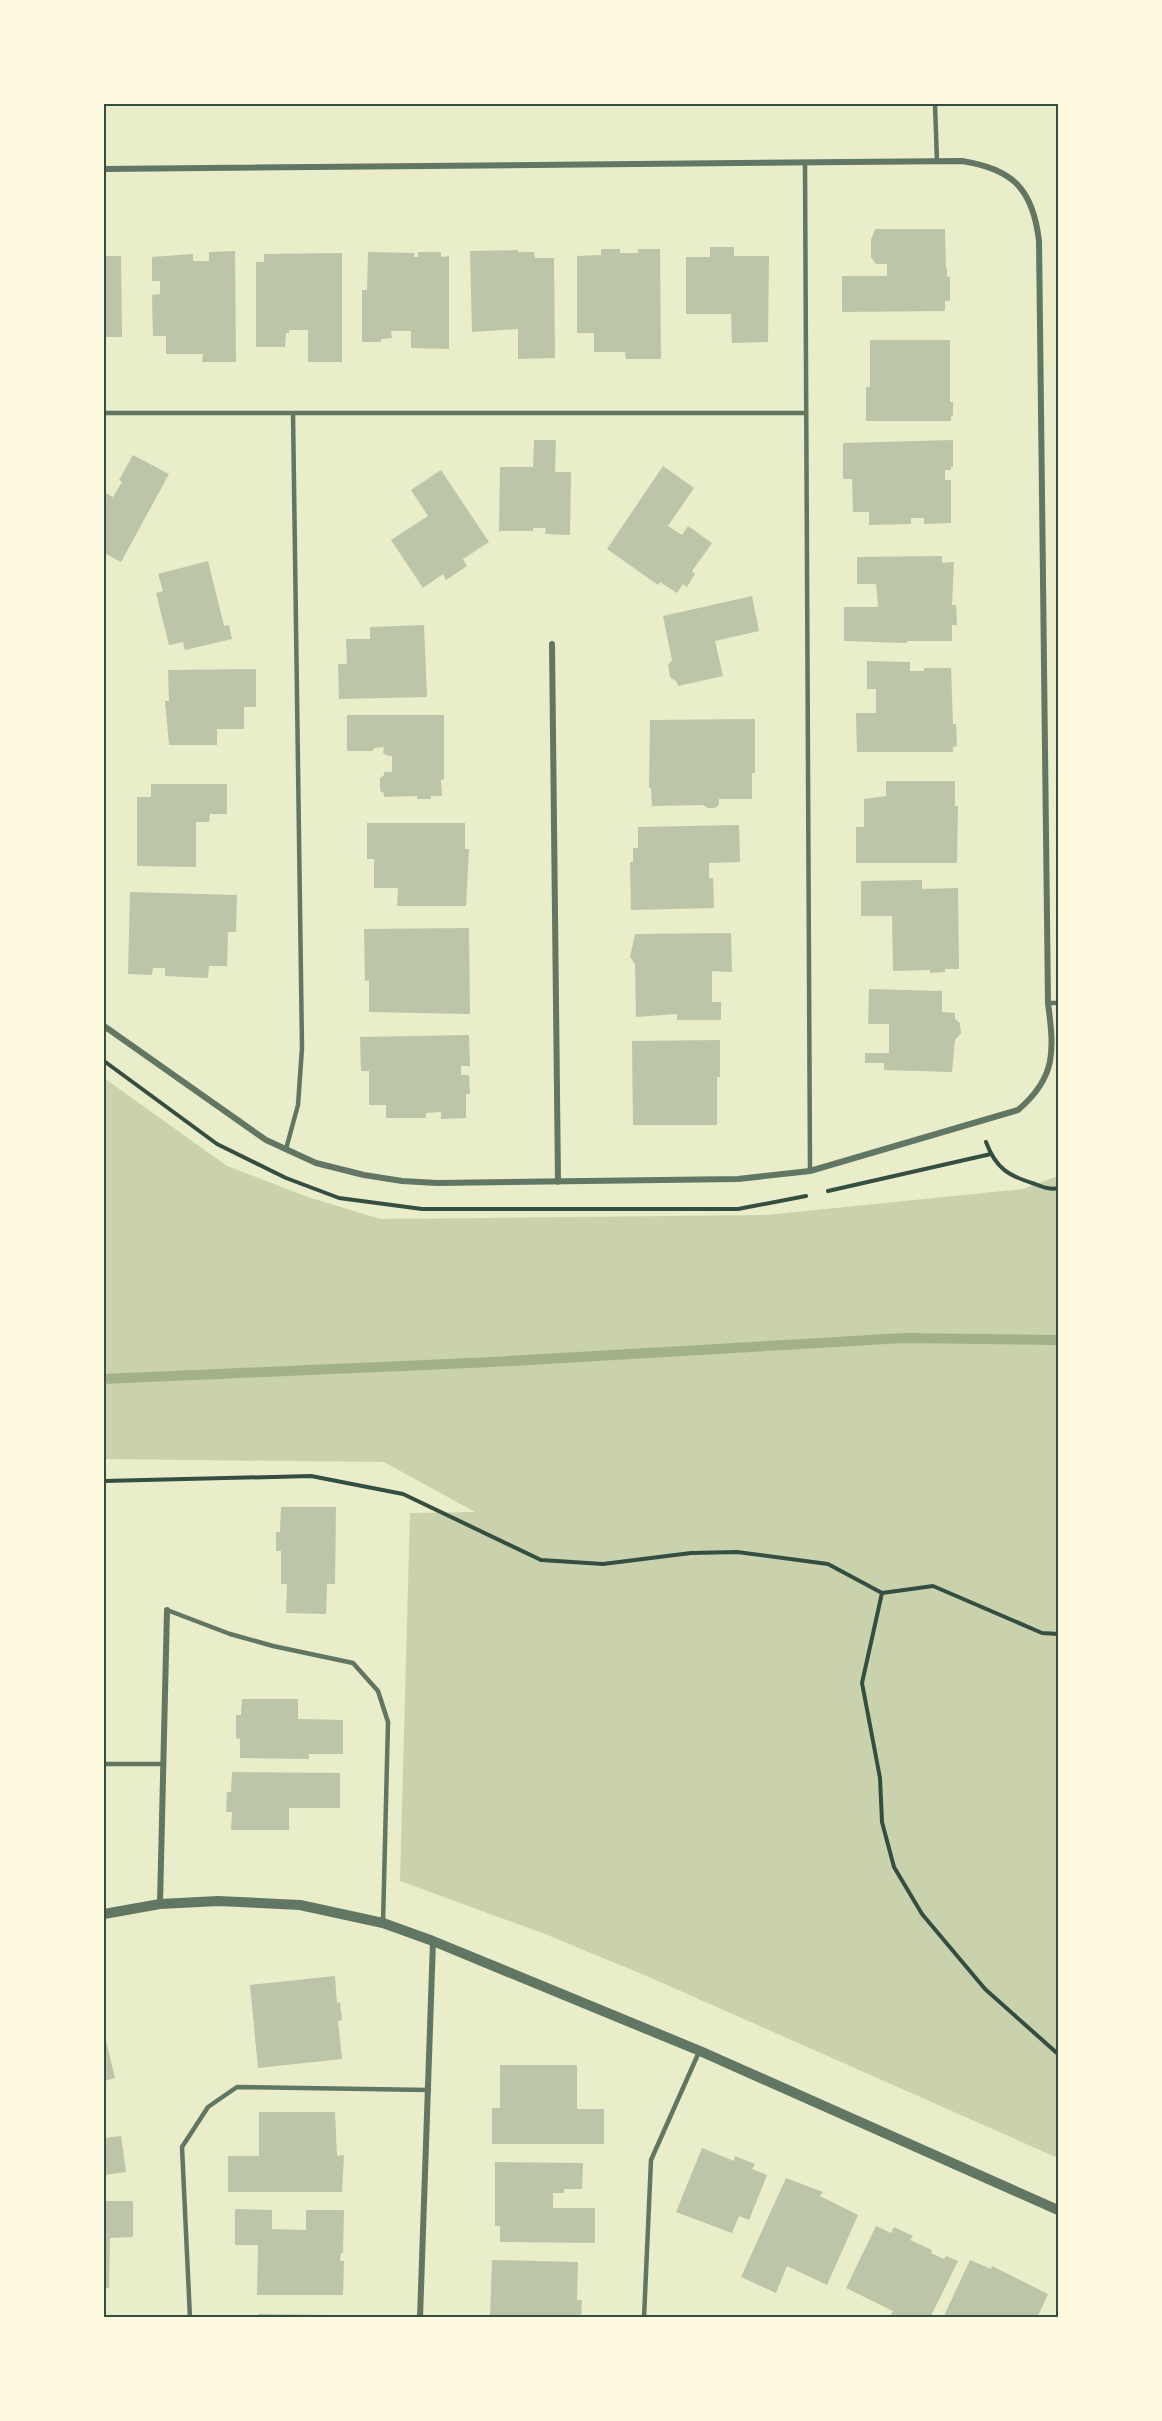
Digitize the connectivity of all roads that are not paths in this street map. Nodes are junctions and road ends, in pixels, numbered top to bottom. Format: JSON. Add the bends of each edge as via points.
{"nodes":[{"id":1,"x":935,"y":104,"type":"edge"},
{"id":2,"x":937,"y":162,"type":"junction"},
{"id":3,"x":805,"y":163,"type":"junction"},
{"id":4,"x":104,"y":169,"type":"edge"},
{"id":5,"x":104,"y":413,"type":"edge"},
{"id":6,"x":293,"y":413,"type":"junction"},
{"id":7,"x":806,"y":413,"type":"junction"},
{"id":8,"x":552,"y":644,"type":"dead end"},
{"id":9,"x":1048,"y":1003,"type":"junction"},
{"id":10,"x":1059,"y":1003,"type":"edge"},
{"id":11,"x":104,"y":1026,"type":"edge"},
{"id":12,"x":286,"y":1149,"type":"junction"},
{"id":13,"x":810,"y":1171,"type":"junction"},
{"id":14,"x":558,"y":1182,"type":"junction"},
{"id":15,"x":167,"y":1610,"type":"joint"},
{"id":16,"x":104,"y":1764,"type":"edge"},
{"id":17,"x":163,"y":1764,"type":"junction"},
{"id":18,"x":160,"y":1904,"type":"junction"},
{"id":19,"x":104,"y":1914,"type":"edge"},
{"id":20,"x":383,"y":1923,"type":"junction"},
{"id":21,"x":433,"y":1941,"type":"junction"},
{"id":22,"x":700,"y":2051,"type":"junction"},
{"id":23,"x":429,"y":2090,"type":"junction"},
{"id":24,"x":1059,"y":2210,"type":"edge"},
{"id":25,"x":190,"y":2318,"type":"edge"},
{"id":26,"x":420,"y":2318,"type":"edge"},
{"id":27,"x":644,"y":2318,"type":"edge"}],
"edges":[{"from":1,"to":2,"type":"lane"},
{"from":2,"to":3,"type":"street"},
{"from":2,"to":9,"type":"street","via":[[986,165],[1008,176],[1026,194],[1036,216]]},
{"from":3,"to":4,"type":"street"},
{"from":3,"to":7,"type":"lane"},
{"from":5,"to":6,"type":"lane"},
{"from":6,"to":7,"type":"lane"},
{"from":6,"to":12,"type":"lane","via":[[302,1048],[298,1105]]},
{"from":7,"to":13,"type":"lane"},
{"from":8,"to":14,"type":"street"},
{"from":9,"to":10,"type":"lane"},
{"from":9,"to":13,"type":"street","via":[[1052,1060],[1034,1097],[1018,1110]]},
{"from":11,"to":12,"type":"street","via":[[225,1113]]},
{"from":12,"to":14,"type":"street","via":[[364,1175],[402,1180],[437,1184]]},
{"from":13,"to":14,"type":"street","via":[[738,1179]]},
{"from":15,"to":17,"type":"street"},
{"from":15,"to":20,"type":"lane","via":[[230,1634],[353,1663],[378,1691],[388,1722]]},
{"from":16,"to":17,"type":"lane"},
{"from":17,"to":18,"type":"street"},
{"from":18,"to":19,"type":"street"},
{"from":18,"to":20,"type":"street","via":[[218,1901],[300,1905]]},
{"from":20,"to":21,"type":"street"},
{"from":21,"to":22,"type":"street"},
{"from":21,"to":23,"type":"street"},
{"from":22,"to":24,"type":"street"},
{"from":22,"to":27,"type":"lane","via":[[651,2160]]},
{"from":23,"to":25,"type":"lane","via":[[237,2087],[208,2107],[182,2147]]},
{"from":23,"to":26,"type":"street"}]}
